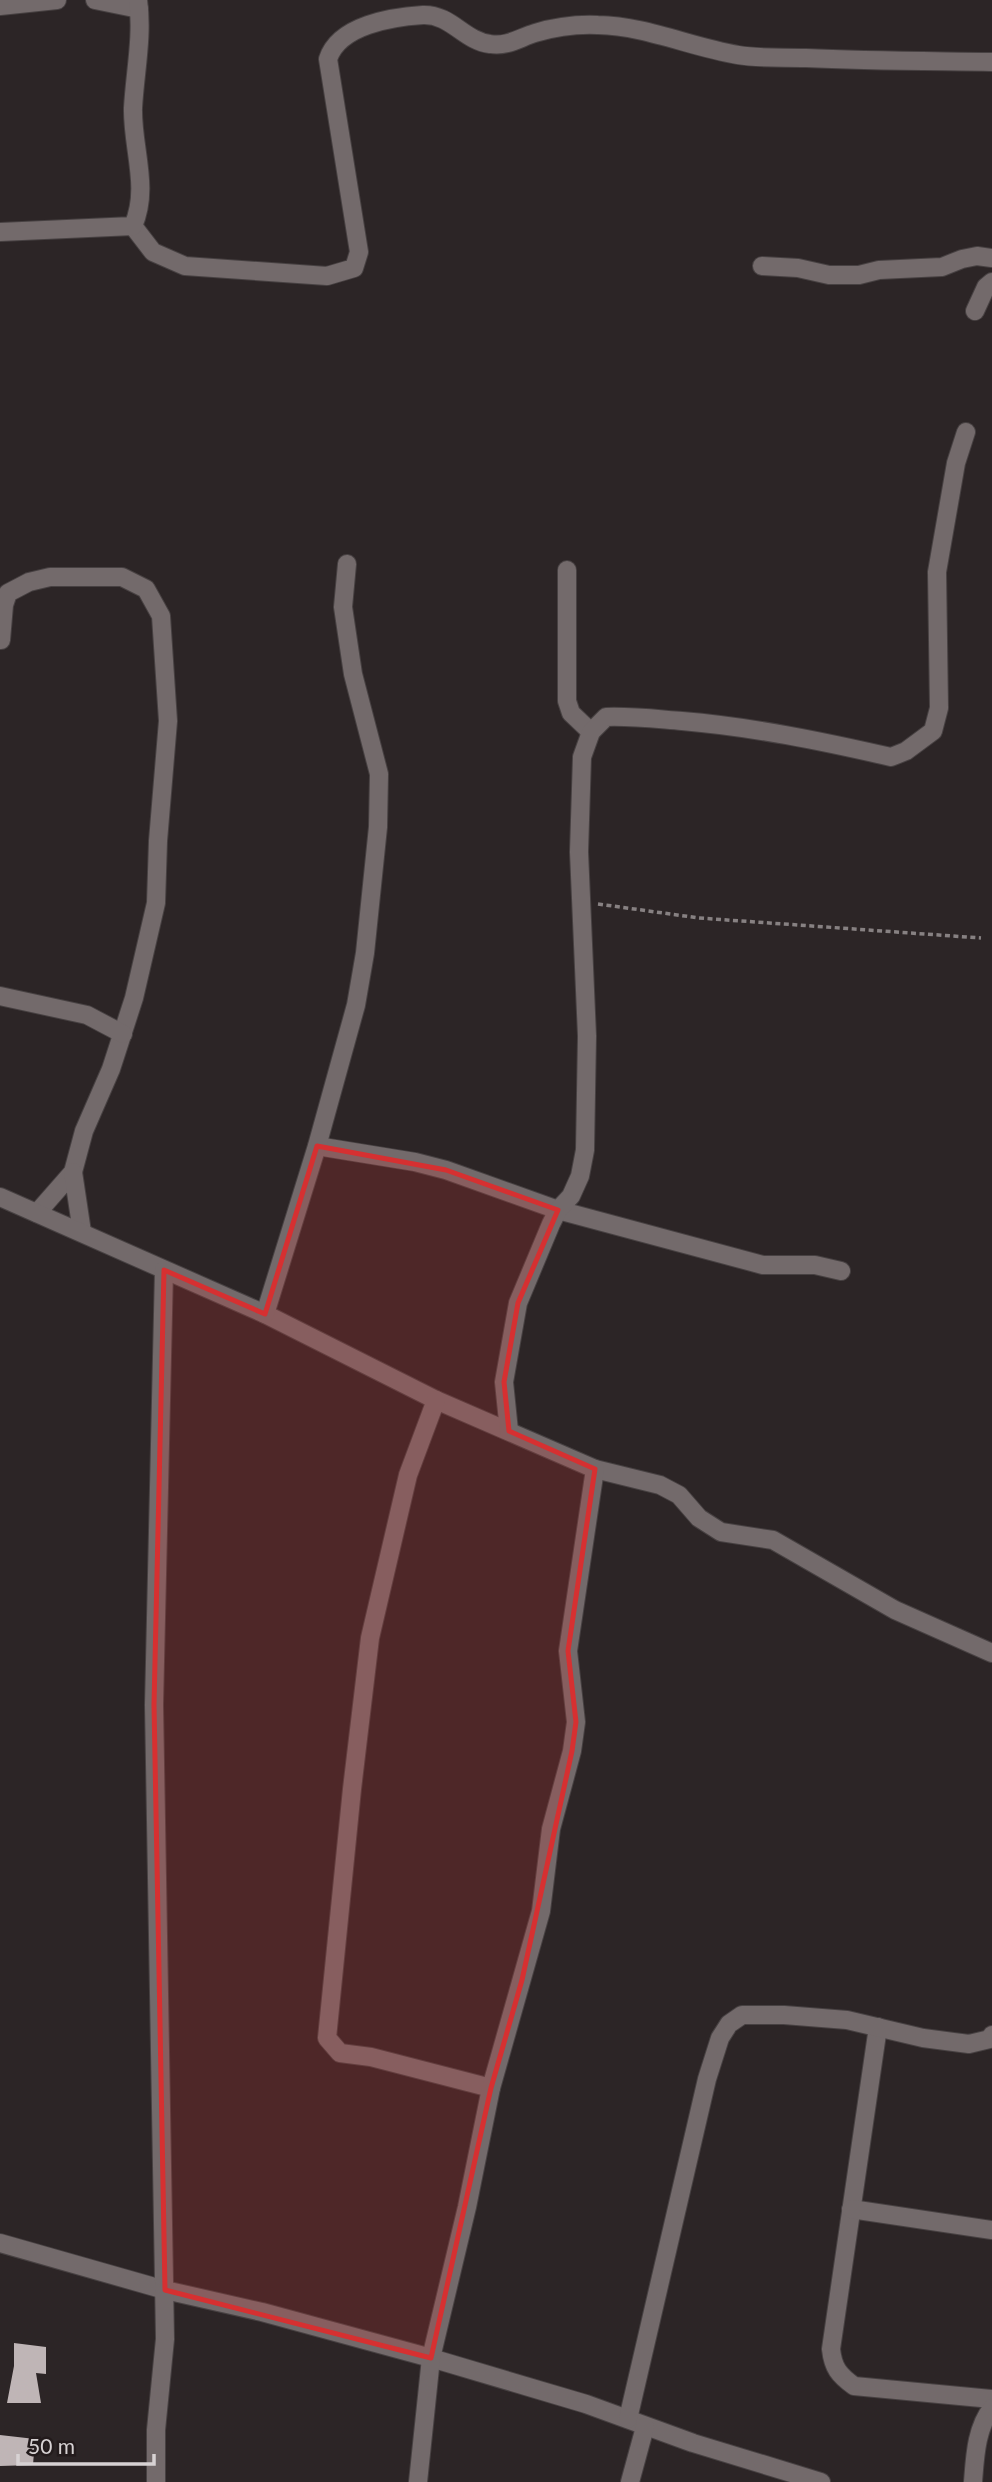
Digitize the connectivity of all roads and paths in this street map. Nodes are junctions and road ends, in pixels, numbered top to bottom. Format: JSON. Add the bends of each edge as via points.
{"nodes":[{"id":1,"x":57,"y":0,"type":"edge"},
{"id":2,"x":95,"y":0,"type":"edge"},
{"id":3,"x":138,"y":4,"type":"edge"},
{"id":4,"x":0,"y":6,"type":"edge"},
{"id":5,"x":992,"y":62,"type":"edge"},
{"id":6,"x":132,"y":226,"type":"junction"},
{"id":7,"x":0,"y":232,"type":"edge"},
{"id":8,"x":992,"y":258,"type":"edge"},
{"id":9,"x":762,"y":265,"type":"dead end"},
{"id":10,"x":992,"y":282,"type":"edge"},
{"id":11,"x":975,"y":311,"type":"dead end"},
{"id":12,"x":966,"y":432,"type":"dead end"},
{"id":13,"x":347,"y":564,"type":"dead end"},
{"id":14,"x":567,"y":570,"type":"dead end"},
{"id":15,"x":1,"y":640,"type":"edge"},
{"id":16,"x":591,"y":732,"type":"junction"},
{"id":17,"x":582,"y":902,"type":"junction"},
{"id":18,"x":981,"y":938,"type":"dead end"},
{"id":19,"x":0,"y":996,"type":"edge"},
{"id":20,"x":122,"y":1034,"type":"junction"},
{"id":21,"x":317,"y":1146,"type":"junction"},
{"id":22,"x":73,"y":1172,"type":"junction"},
{"id":23,"x":0,"y":1198,"type":"edge"},
{"id":24,"x":558,"y":1210,"type":"junction"},
{"id":25,"x":37,"y":1213,"type":"junction"},
{"id":26,"x":82,"y":1232,"type":"junction"},
{"id":27,"x":164,"y":1270,"type":"junction"},
{"id":28,"x":841,"y":1271,"type":"dead end"},
{"id":29,"x":265,"y":1314,"type":"junction"},
{"id":30,"x":436,"y":1400,"type":"junction"},
{"id":31,"x":509,"y":1431,"type":"junction"},
{"id":32,"x":595,"y":1469,"type":"junction"},
{"id":33,"x":992,"y":1653,"type":"edge"},
{"id":34,"x":878,"y":2027,"type":"junction"},
{"id":35,"x":992,"y":2038,"type":"edge"},
{"id":36,"x":491,"y":2088,"type":"junction"},
{"id":37,"x":852,"y":2208,"type":"junction"},
{"id":38,"x":992,"y":2230,"type":"edge"},
{"id":39,"x":0,"y":2243,"type":"edge"},
{"id":40,"x":165,"y":2290,"type":"junction"},
{"id":41,"x":431,"y":2358,"type":"junction"},
{"id":42,"x":992,"y":2399,"type":"edge"},
{"id":43,"x":992,"y":2408,"type":"edge"},
{"id":44,"x":628,"y":2419,"type":"junction"},
{"id":45,"x":645,"y":2427,"type":"junction"},
{"id":46,"x":156,"y":2482,"type":"edge"},
{"id":47,"x":418,"y":2482,"type":"edge"},
{"id":48,"x":630,"y":2482,"type":"edge"},
{"id":49,"x":821,"y":2482,"type":"edge"},
{"id":50,"x":973,"y":2482,"type":"edge"}],
"edges":[{"from":1,"to":4,"type":"street"},
{"from":2,"to":3,"type":"street"},
{"from":3,"to":6,"type":"street","via":[[133,110],[141,190]]},
{"from":5,"to":6,"type":"street","via":[[738,55],[628,27],[596,24],[555,28],[506,45],[488,44],[443,18],[425,15],[376,23],[354,30],[328,59],[359,252],[354,268],[327,276],[185,266],[153,252]]},
{"from":6,"to":7,"type":"street"},
{"from":8,"to":9,"type":"street","via":[[978,256],[942,267],[859,275]]},
{"from":10,"to":11,"type":"street"},
{"from":12,"to":16,"type":"street","via":[[956,463],[937,572],[939,708],[933,731],[922,740],[891,757],[810,738],[699,722],[606,717]]},
{"from":13,"to":21,"type":"street","via":[[343,607],[353,674],[379,774],[378,827],[356,1005]]},
{"from":14,"to":16,"type":"street","via":[[567,701],[571,713]]},
{"from":15,"to":20,"type":"street","via":[[8,593],[50,577],[122,577],[146,589],[161,616],[168,721],[156,904]]},
{"from":16,"to":17,"type":"street","via":[[582,757]]},
{"from":17,"to":18,"type":"path","via":[[699,918]]},
{"from":17,"to":24,"type":"street","via":[[585,1150],[571,1196]]},
{"from":19,"to":20,"type":"street","via":[[87,1015]]},
{"from":20,"to":22,"type":"street","via":[[84,1130]]},
{"from":21,"to":24,"type":"street","via":[[446,1170]]},
{"from":21,"to":29,"type":"street"},
{"from":22,"to":25,"type":"street"},
{"from":22,"to":26,"type":"street"},
{"from":23,"to":25,"type":"street"},
{"from":24,"to":28,"type":"street","via":[[763,1265],[815,1265]]},
{"from":24,"to":31,"type":"street","via":[[518,1303],[504,1381]]},
{"from":25,"to":26,"type":"street"},
{"from":26,"to":27,"type":"street"},
{"from":27,"to":29,"type":"street"},
{"from":27,"to":40,"type":"street","via":[[154,1705]]},
{"from":29,"to":30,"type":"street"},
{"from":30,"to":31,"type":"street"},
{"from":30,"to":36,"type":"street","via":[[408,1475],[370,1638],[327,2038],[340,2053]]},
{"from":31,"to":32,"type":"street"},
{"from":32,"to":33,"type":"street","via":[[660,1485],[679,1495],[699,1518],[721,1532],[773,1541],[895,1610]]},
{"from":32,"to":36,"type":"street","via":[[568,1651],[576,1722],[572,1751],[551,1829],[536,1934]]},
{"from":34,"to":35,"type":"street","via":[[969,2045]]},
{"from":34,"to":37,"type":"street"},
{"from":34,"to":44,"type":"street","via":[[847,2020],[742,2015],[724,2031],[687,2157]]},
{"from":36,"to":41,"type":"street"},
{"from":37,"to":38,"type":"street"},
{"from":37,"to":42,"type":"street","via":[[831,2349],[832,2365],[840,2376],[854,2386]]},
{"from":39,"to":40,"type":"street"},
{"from":40,"to":41,"type":"street"},
{"from":40,"to":46,"type":"street"},
{"from":41,"to":44,"type":"street"},
{"from":41,"to":47,"type":"street"},
{"from":43,"to":50,"type":"street","via":[[976,2446]]},
{"from":44,"to":45,"type":"street"},
{"from":45,"to":48,"type":"street"},
{"from":45,"to":49,"type":"street"}]}
